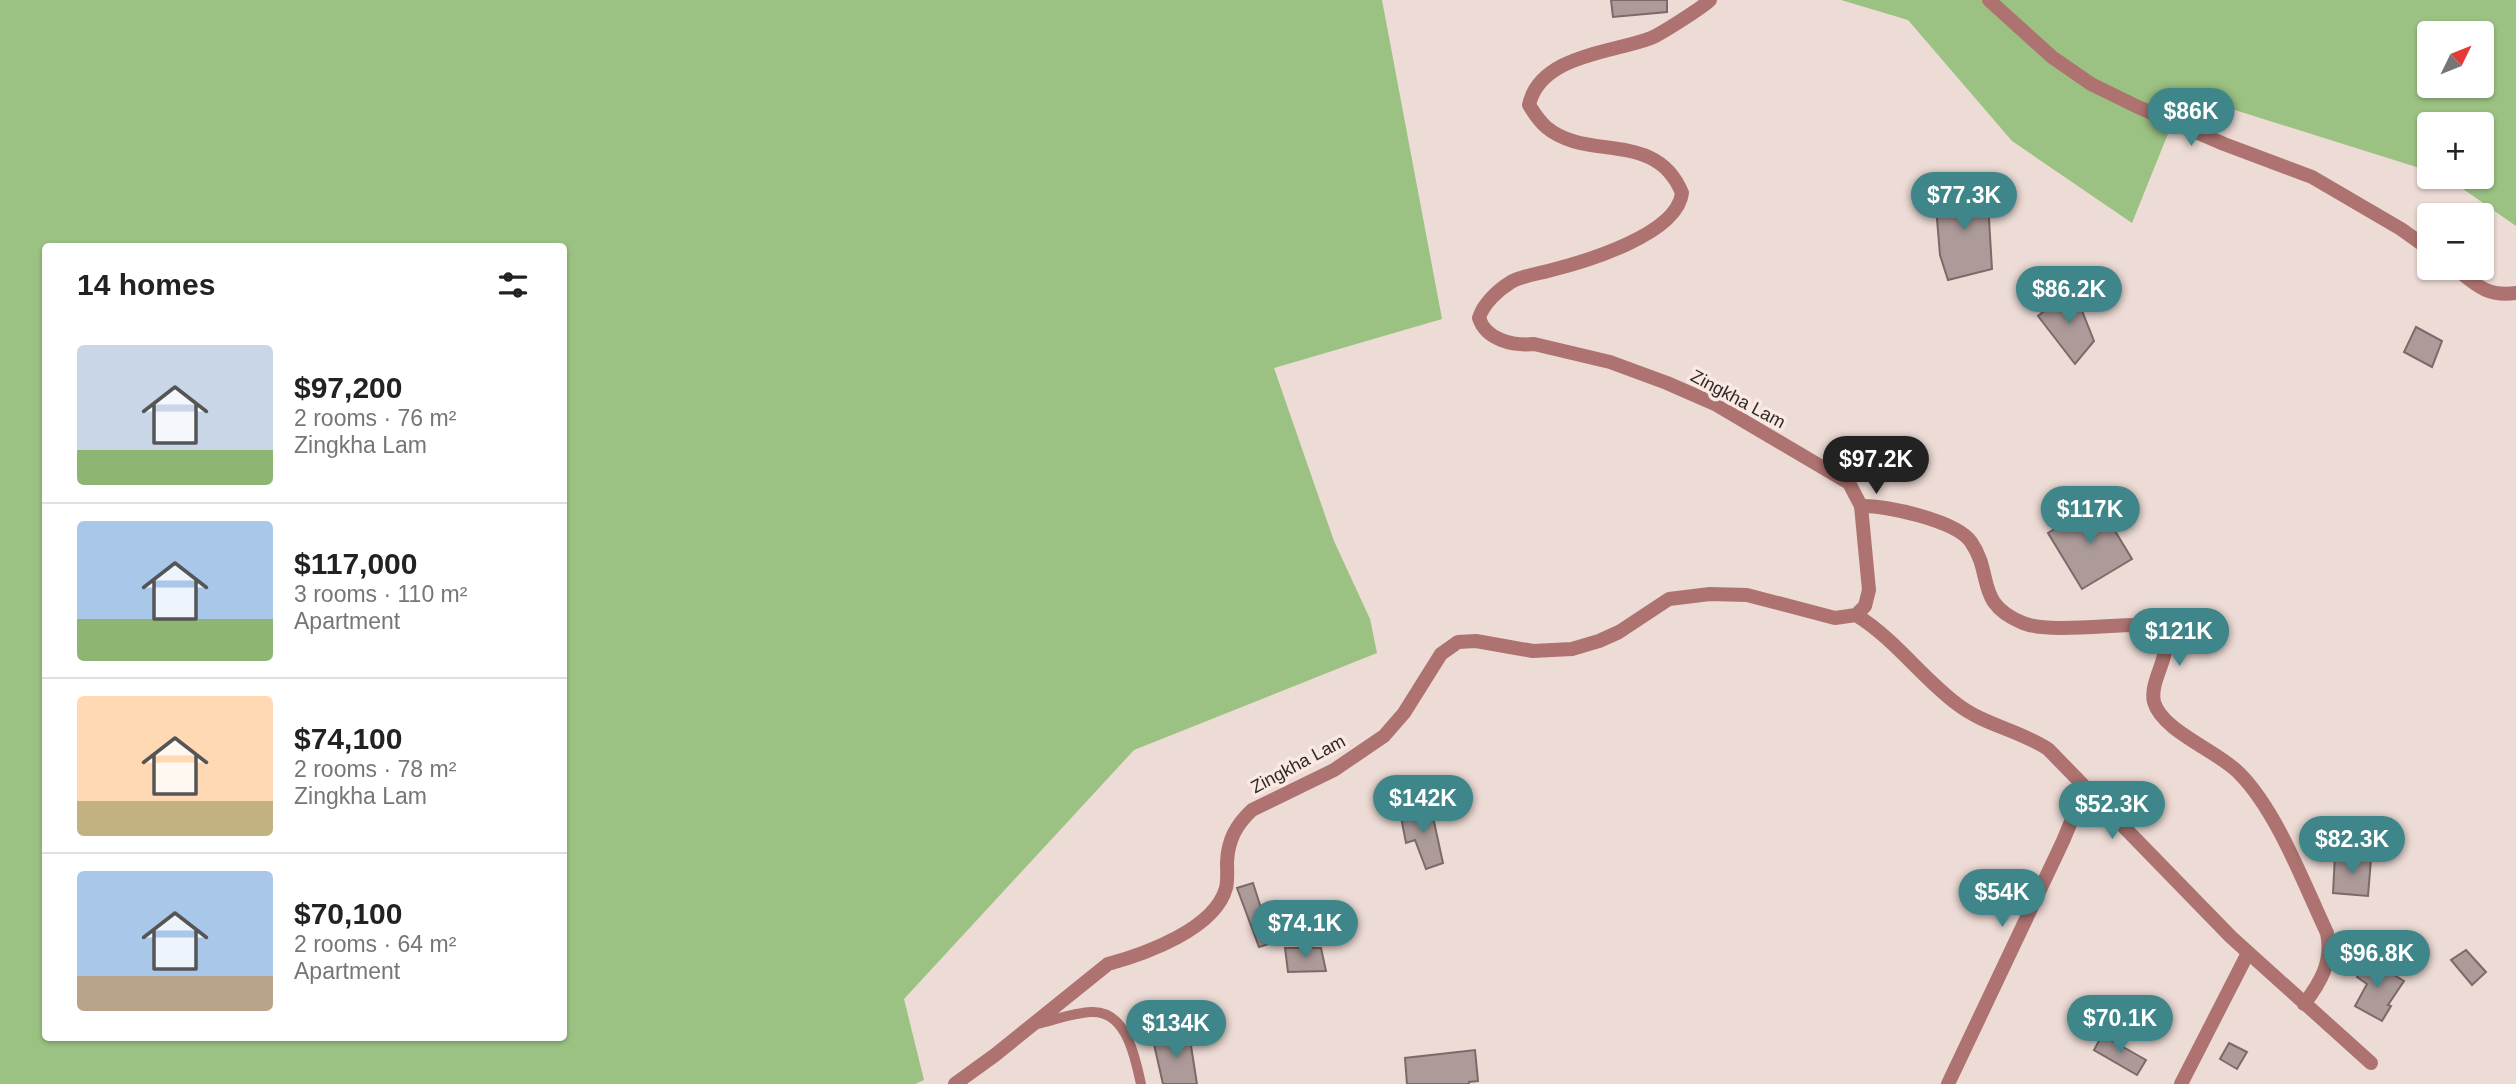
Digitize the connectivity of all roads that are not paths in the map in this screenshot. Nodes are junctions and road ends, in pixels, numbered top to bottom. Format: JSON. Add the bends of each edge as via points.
{"nodes":[{"id":1,"x":1710,"y":0,"type":"edge"},
{"id":2,"x":1989,"y":0,"type":"edge"},
{"id":3,"x":2417,"y":240,"type":"edge"},
{"id":4,"x":2471,"y":280,"type":"edge"},
{"id":5,"x":2516,"y":293,"type":"edge"},
{"id":6,"x":1861,"y":506,"type":"junction"},
{"id":7,"x":1856,"y":615,"type":"junction"},
{"id":8,"x":2085,"y":788,"type":"junction"},
{"id":9,"x":2248,"y":953,"type":"junction"},
{"id":10,"x":2304,"y":1004,"type":"junction"},
{"id":11,"x":1031,"y":1025,"type":"junction"},
{"id":12,"x":2371,"y":1063,"type":"dead end"},
{"id":13,"x":955,"y":1084,"type":"edge"},
{"id":14,"x":1141,"y":1084,"type":"edge"},
{"id":15,"x":1948,"y":1084,"type":"edge"},
{"id":16,"x":2181,"y":1084,"type":"edge"}],
"edges":[{"from":1,"to":6,"type":"street","name":"Zingkha Lam","via":[[1650,38],[1564,65],[1539,84],[1530,105],[1538,120],[1558,135],[1637,152],[1661,163],[1671,171],[1682,193],[1678,209],[1655,229],[1600,255],[1511,282],[1481,312],[1481,325],[1490,335],[1509,342],[1610,362],[1715,404],[1837,474],[1849,483]]},
{"from":2,"to":3,"type":"street","via":[[2052,57],[2091,84],[2224,144],[2312,177]]},
{"from":4,"to":5,"type":"street","via":[[2494,294]]},
{"from":6,"to":7,"type":"street","name":"Zingkha Lam","via":[[1869,590],[1865,606]]},
{"from":6,"to":10,"type":"street","via":[[1887,508],[1959,530],[1976,549],[1991,599],[2023,623],[2045,628],[2136,625],[2159,632],[2165,649],[2153,696],[2158,712],[2227,762],[2255,791],[2328,933],[2327,968]]},
{"from":7,"to":8,"type":"street","via":[[1890,640],[1959,706],[2032,738]]},
{"from":7,"to":11,"type":"street","name":"Zingkha Lam","via":[[1835,618],[1747,595],[1710,594],[1669,599],[1619,632],[1572,649],[1532,651],[1458,642],[1441,654],[1384,736],[1334,771],[1243,818],[1231,838],[1227,885],[1216,909],[1174,939],[1108,964]]},
{"from":8,"to":9,"type":"street"},
{"from":8,"to":15,"type":"street"},
{"from":9,"to":10,"type":"street"},
{"from":9,"to":16,"type":"street"},
{"from":10,"to":12,"type":"street"},
{"from":11,"to":13,"type":"street","name":"Zingkha Lam"},
{"from":11,"to":14,"type":"lane","via":[[1095,1012],[1114,1019],[1133,1050]]}]}
